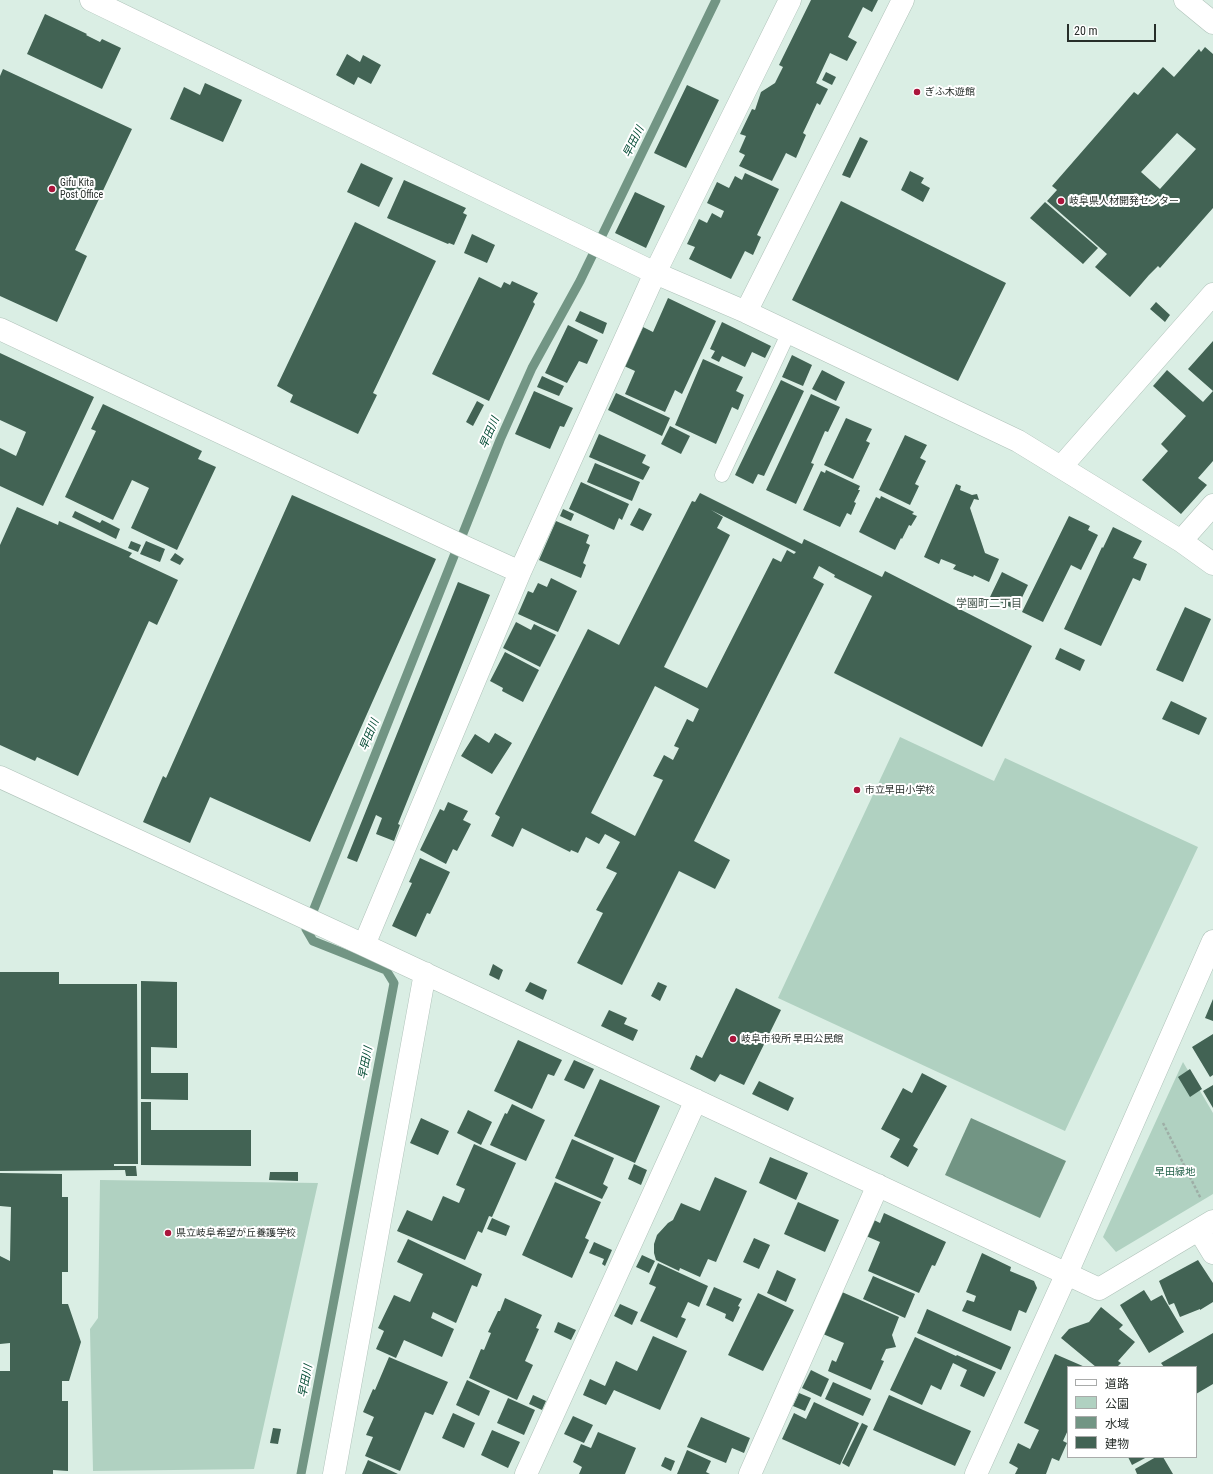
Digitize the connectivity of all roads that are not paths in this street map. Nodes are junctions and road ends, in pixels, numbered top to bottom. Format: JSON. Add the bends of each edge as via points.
{"nodes":[{"id":1,"x":91,"y":0,"type":"edge"},
{"id":2,"x":790,"y":0,"type":"edge"},
{"id":3,"x":903,"y":0,"type":"edge"},
{"id":4,"x":1185,"y":0,"type":"edge"},
{"id":5,"x":1213,"y":23,"type":"edge"},
{"id":6,"x":655,"y":273,"type":"junction"},
{"id":7,"x":1213,"y":294,"type":"edge"},
{"id":8,"x":746,"y":312,"type":"junction"},
{"id":9,"x":0,"y":329,"type":"edge"},
{"id":10,"x":789,"y":332,"type":"junction"},
{"id":11,"x":1061,"y":467,"type":"junction"},
{"id":12,"x":722,"y":475,"type":"dead end"},
{"id":13,"x":1213,"y":505,"type":"edge"},
{"id":14,"x":1181,"y":542,"type":"junction"},
{"id":15,"x":1213,"y":564,"type":"edge"},
{"id":16,"x":520,"y":572,"type":"junction"},
{"id":17,"x":0,"y":777,"type":"edge"},
{"id":18,"x":1213,"y":940,"type":"edge"},
{"id":19,"x":364,"y":945,"type":"junction"},
{"id":20,"x":425,"y":973,"type":"junction"},
{"id":21,"x":696,"y":1100,"type":"junction"},
{"id":22,"x":878,"y":1185,"type":"junction"},
{"id":23,"x":1208,"y":1224,"type":"edge"},
{"id":24,"x":1213,"y":1252,"type":"edge"},
{"id":25,"x":1067,"y":1273,"type":"junction"},
{"id":26,"x":334,"y":1474,"type":"edge"},
{"id":27,"x":526,"y":1474,"type":"edge"},
{"id":28,"x":750,"y":1474,"type":"edge"},
{"id":29,"x":976,"y":1474,"type":"edge"}],
"edges":[{"from":1,"to":6,"type":"street"},
{"from":2,"to":6,"type":"street"},
{"from":3,"to":8,"type":"street"},
{"from":4,"to":5,"type":"street"},
{"from":6,"to":8,"type":"street"},
{"from":6,"to":16,"type":"street"},
{"from":7,"to":11,"type":"street"},
{"from":8,"to":10,"type":"street"},
{"from":9,"to":16,"type":"street"},
{"from":10,"to":11,"type":"street","via":[[1018,441]]},
{"from":10,"to":12,"type":"lane"},
{"from":11,"to":14,"type":"street"},
{"from":13,"to":14,"type":"street"},
{"from":14,"to":15,"type":"street"},
{"from":16,"to":19,"type":"street"},
{"from":17,"to":19,"type":"street"},
{"from":18,"to":25,"type":"street"},
{"from":19,"to":20,"type":"street"},
{"from":20,"to":21,"type":"street"},
{"from":20,"to":26,"type":"street"},
{"from":21,"to":22,"type":"street"},
{"from":21,"to":27,"type":"street"},
{"from":22,"to":25,"type":"street"},
{"from":22,"to":28,"type":"street"},
{"from":23,"to":24,"type":"street"},
{"from":23,"to":25,"type":"street","via":[[1099,1289]]},
{"from":25,"to":29,"type":"street"}]}
